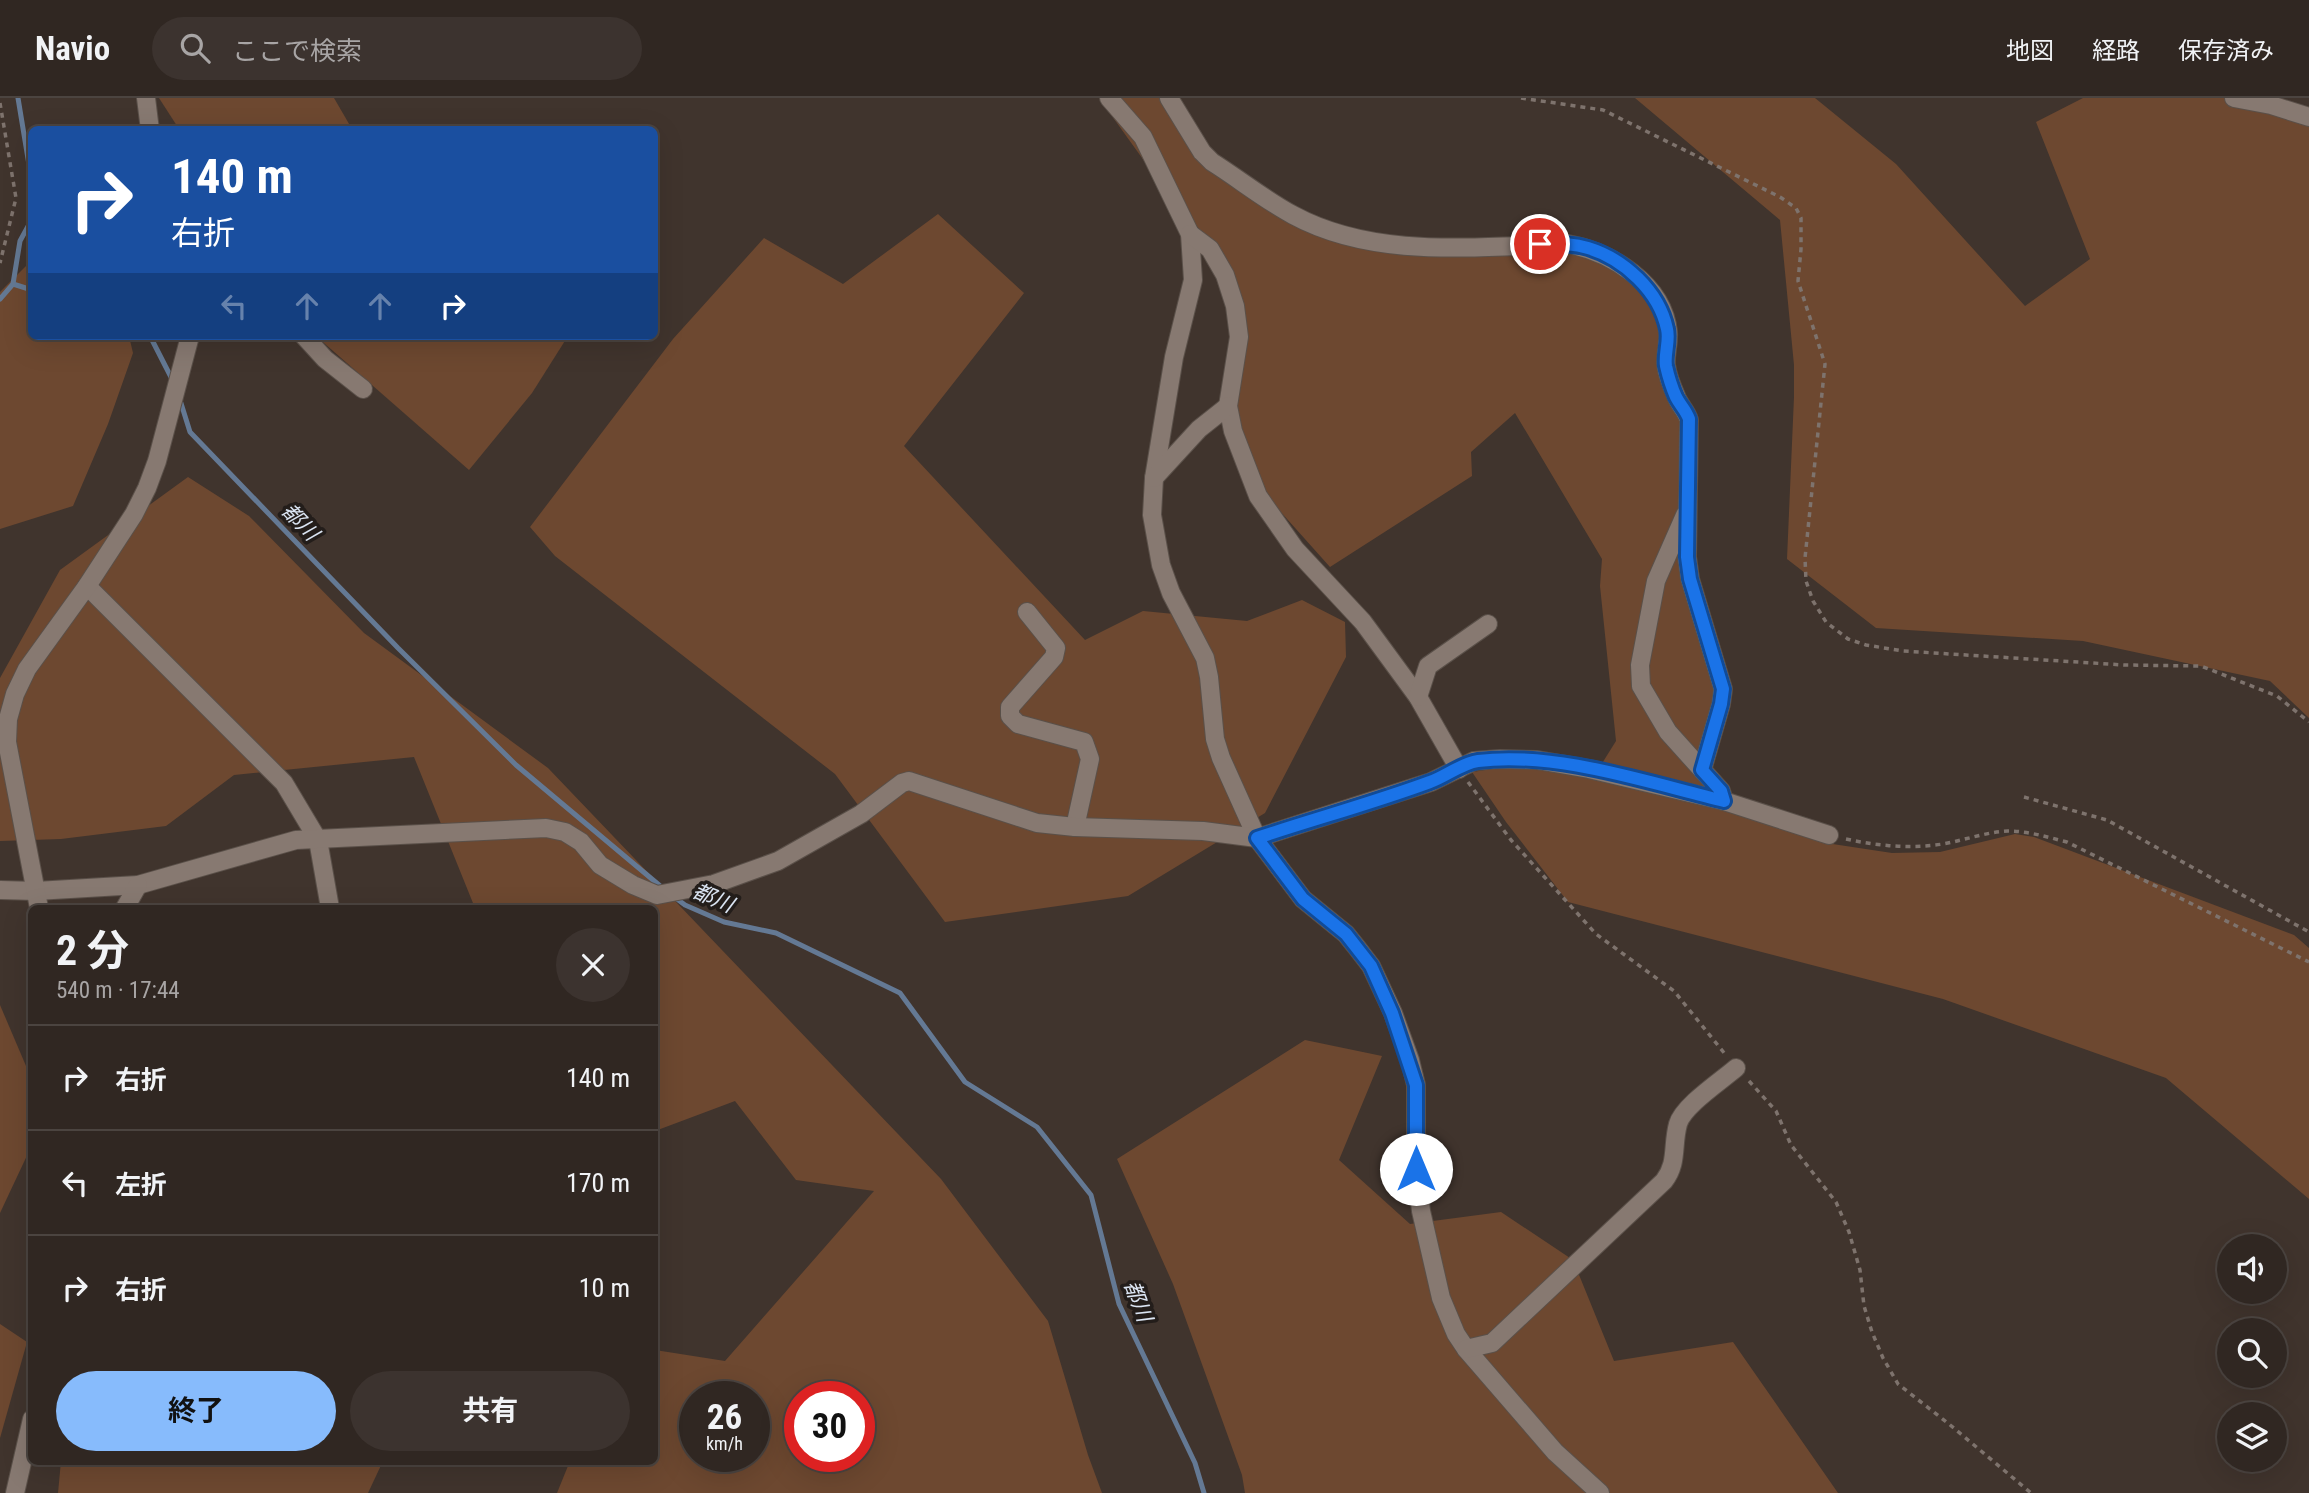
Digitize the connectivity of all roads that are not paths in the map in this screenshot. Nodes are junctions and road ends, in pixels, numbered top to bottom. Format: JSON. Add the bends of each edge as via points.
{"nodes":[{"id":1,"x":146,"y":98,"type":"edge"},
{"id":2,"x":1109,"y":98,"type":"edge"},
{"id":3,"x":1169,"y":98,"type":"edge"},
{"id":4,"x":2234,"y":98,"type":"edge"},
{"id":5,"x":2309,"y":117,"type":"edge"},
{"id":6,"x":150,"y":126,"type":"edge"},
{"id":7,"x":1190,"y":234,"type":"junction"},
{"id":8,"x":189,"y":340,"type":"edge"},
{"id":9,"x":308,"y":340,"type":"edge"},
{"id":10,"x":363,"y":389,"type":"dead end"},
{"id":11,"x":1228,"y":406,"type":"junction"},
{"id":12,"x":1154,"y":478,"type":"junction"},
{"id":13,"x":1689,"y":505,"type":"junction"},
{"id":14,"x":88,"y":586,"type":"junction"},
{"id":15,"x":1027,"y":611,"type":"dead end"},
{"id":16,"x":1488,"y":624,"type":"dead end"},
{"id":17,"x":1418,"y":696,"type":"junction"},
{"id":18,"x":1458,"y":769,"type":"junction"},
{"id":19,"x":1702,"y":770,"type":"junction"},
{"id":20,"x":1724,"y":801,"type":"junction"},
{"id":21,"x":1075,"y":827,"type":"junction"},
{"id":22,"x":1829,"y":835,"type":"road end"},
{"id":23,"x":1257,"y":838,"type":"junction"},
{"id":24,"x":318,"y":839,"type":"junction"},
{"id":25,"x":138,"y":885,"type":"junction"},
{"id":26,"x":0,"y":890,"type":"edge"},
{"id":27,"x":37,"y":900,"type":"edge"},
{"id":28,"x":127,"y":905,"type":"edge"},
{"id":29,"x":329,"y":905,"type":"edge"},
{"id":30,"x":1736,"y":1068,"type":"road end"},
{"id":31,"x":1466,"y":1349,"type":"junction"},
{"id":32,"x":28,"y":1436,"type":"edge"},
{"id":33,"x":15,"y":1493,"type":"edge"},
{"id":34,"x":1600,"y":1493,"type":"edge"}],
"edges":[{"from":1,"to":6,"type":"street"},
{"from":2,"to":7,"type":"street","via":[[1143,137]]},
{"from":3,"to":13,"type":"street","via":[[1212,162],[1293,215],[1317,225],[1346,235],[1425,247],[1568,244],[1611,257],[1631,272],[1648,289],[1668,331],[1666,365],[1676,398],[1689,419]]},
{"from":4,"to":5,"type":"street"},
{"from":7,"to":11,"type":"street","via":[[1210,249],[1235,306],[1239,337]]},
{"from":7,"to":12,"type":"street","via":[[1193,280],[1174,357]]},
{"from":8,"to":14,"type":"street","via":[[147,488]]},
{"from":9,"to":10,"type":"street"},
{"from":11,"to":12,"type":"street","via":[[1199,429]]},
{"from":11,"to":17,"type":"street","via":[[1258,496],[1295,550],[1363,622]]},
{"from":12,"to":23,"type":"street","via":[[1153,515],[1161,565],[1205,658],[1215,739]]},
{"from":13,"to":19,"type":"street","via":[[1690,579],[1723,689]]},
{"from":13,"to":19,"type":"street","via":[[1656,581],[1640,665],[1641,686],[1668,732]]},
{"from":14,"to":24,"type":"street","via":[[284,783]]},
{"from":14,"to":27,"type":"street","via":[[27,669],[9,719],[11,769]]},
{"from":15,"to":21,"type":"street","via":[[1056,648],[1054,657],[1010,706],[1010,716],[1018,724],[1084,742],[1090,759]]},
{"from":16,"to":17,"type":"street","via":[[1428,666]]},
{"from":17,"to":18,"type":"street"},
{"from":18,"to":20,"type":"street","via":[[1474,761],[1537,760]]},
{"from":18,"to":23,"type":"street","via":[[1431,782]]},
{"from":19,"to":20,"type":"street"},
{"from":20,"to":22,"type":"street"},
{"from":21,"to":23,"type":"street","via":[[1203,831]]},
{"from":21,"to":24,"type":"street","via":[[1037,823],[908,781],[778,861],[714,884],[657,895],[600,864],[565,832],[546,828]]},
{"from":23,"to":31,"type":"street","via":[[1303,899],[1358,949],[1371,966],[1392,1013],[1416,1085],[1421,1211],[1441,1298]]},
{"from":24,"to":25,"type":"street","via":[[296,840]]},
{"from":24,"to":29,"type":"street"},
{"from":25,"to":27,"type":"street"},
{"from":25,"to":28,"type":"street"},
{"from":26,"to":27,"type":"street"},
{"from":30,"to":31,"type":"street","via":[[1678,1121],[1673,1170],[1664,1181],[1492,1343]]},
{"from":31,"to":34,"type":"street","via":[[1556,1452]]},
{"from":32,"to":33,"type":"street"}]}
